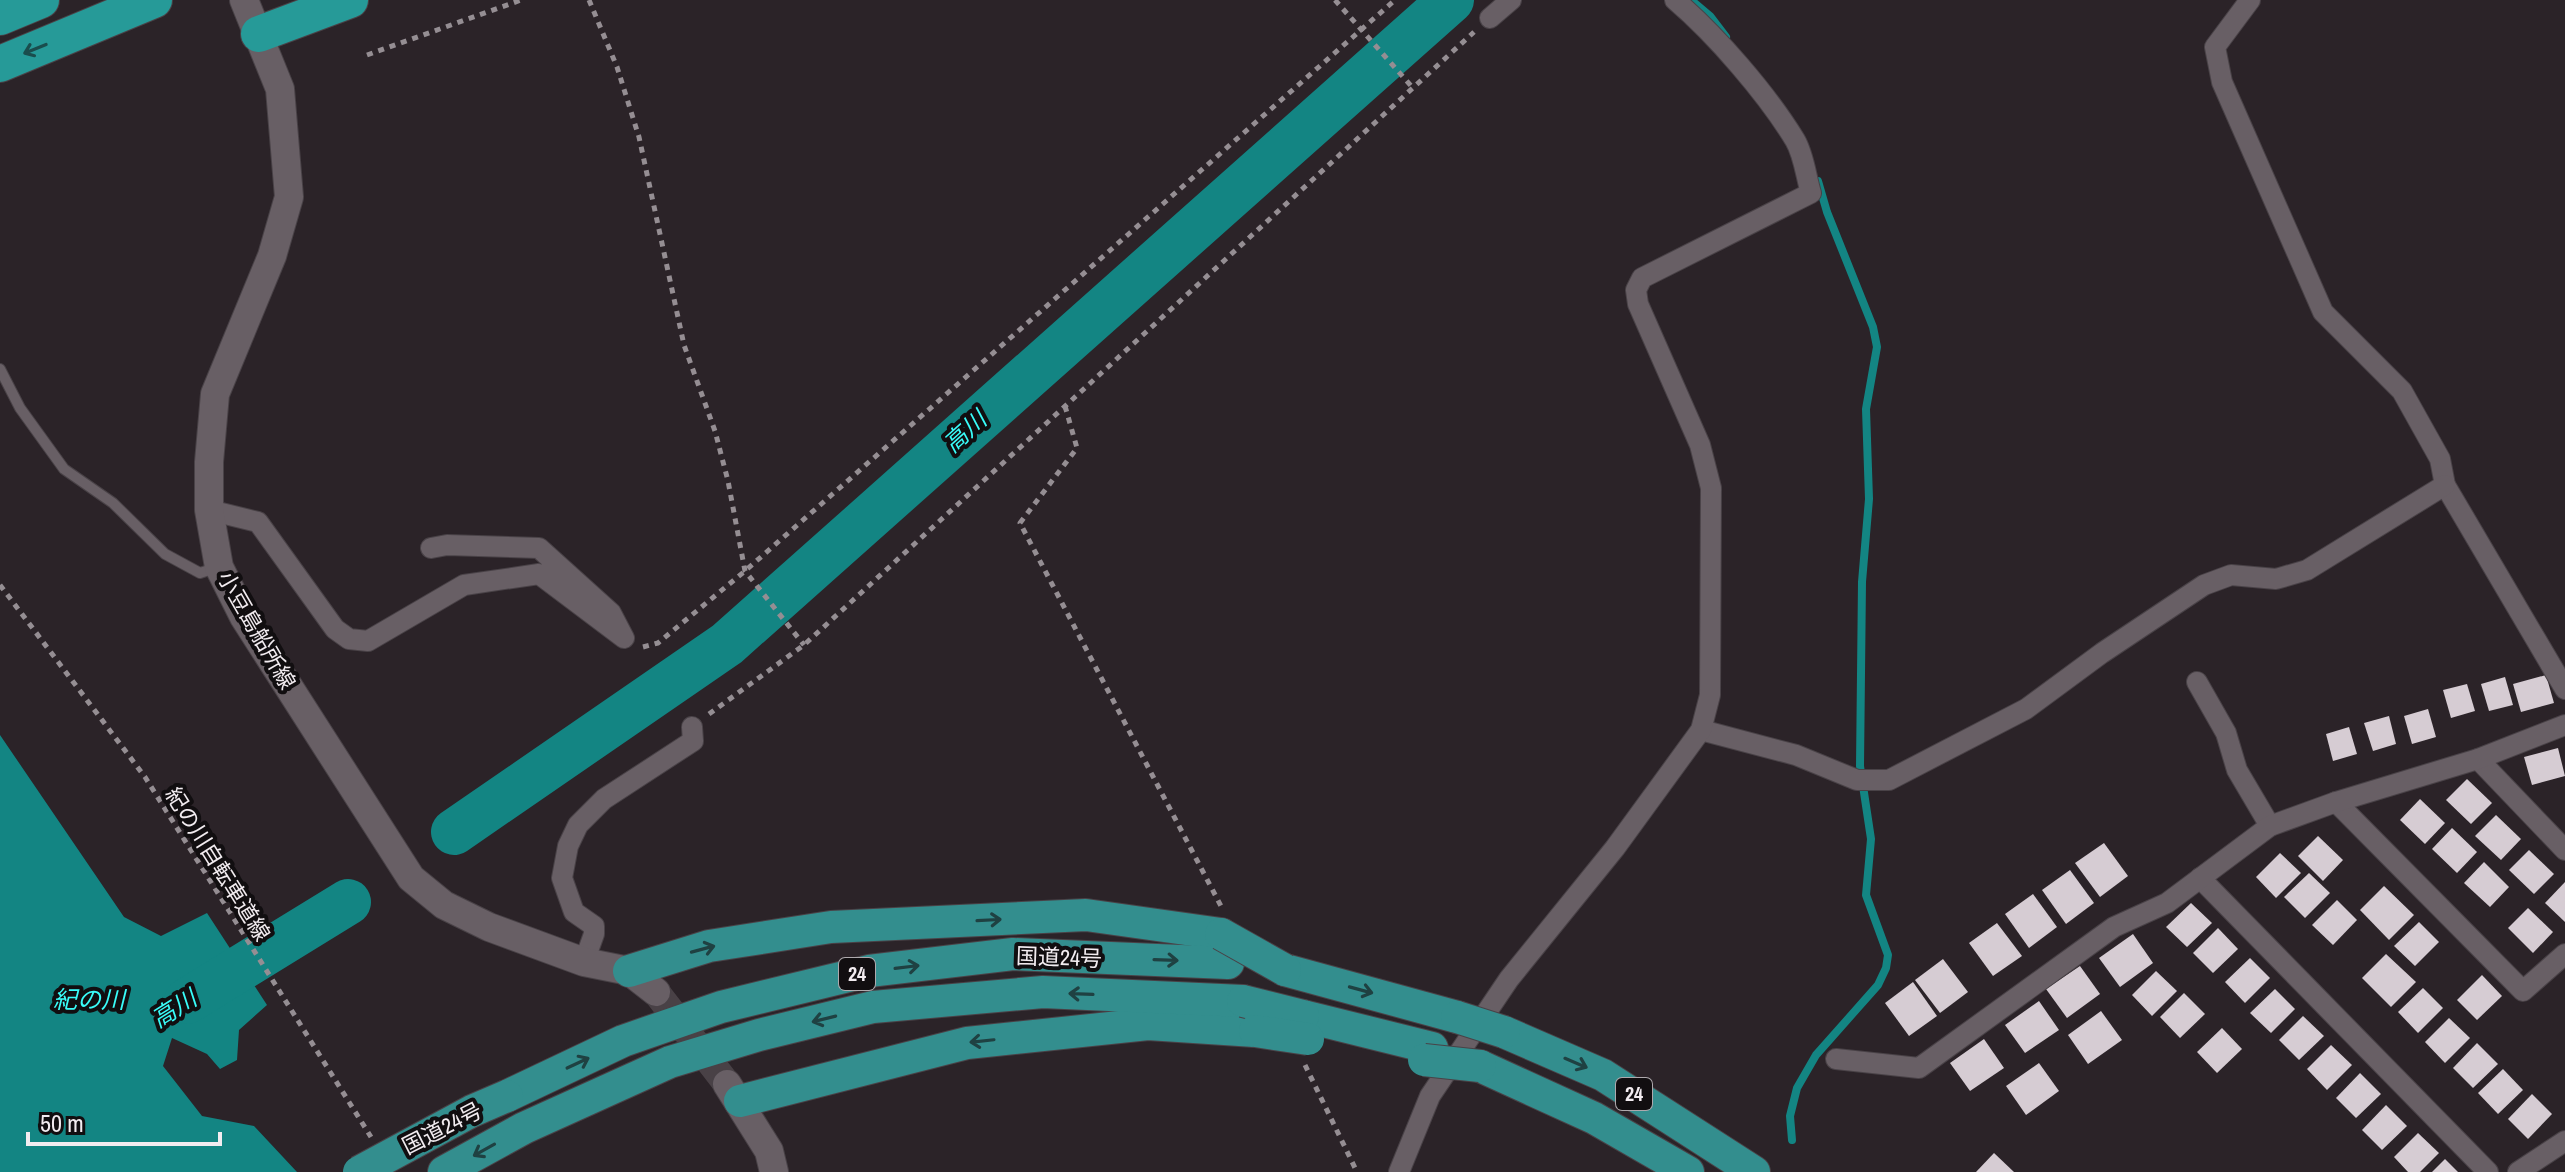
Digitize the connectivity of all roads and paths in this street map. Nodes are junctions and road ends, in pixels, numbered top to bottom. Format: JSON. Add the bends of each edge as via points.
{"nodes":[{"id":1,"x":41,"y":0,"type":"edge"},
{"id":2,"x":154,"y":0,"type":"edge"},
{"id":3,"x":244,"y":0,"type":"edge"},
{"id":4,"x":350,"y":0,"type":"edge"},
{"id":5,"x":521,"y":0,"type":"edge"},
{"id":6,"x":589,"y":0,"type":"edge"},
{"id":7,"x":1335,"y":0,"type":"edge"},
{"id":8,"x":1395,"y":0,"type":"edge"},
{"id":9,"x":1511,"y":0,"type":"edge"},
{"id":10,"x":1675,"y":0,"type":"edge"},
{"id":11,"x":2250,"y":0,"type":"edge"},
{"id":12,"x":0,"y":17,"type":"edge"},
{"id":13,"x":1490,"y":18,"type":"joint"},
{"id":14,"x":1363,"y":32,"type":"junction"},
{"id":15,"x":259,"y":34,"type":"junction"},
{"id":16,"x":367,"y":55,"type":"dead end"},
{"id":17,"x":0,"y":64,"type":"edge"},
{"id":18,"x":1411,"y":86,"type":"junction"},
{"id":19,"x":0,"y":369,"type":"edge"},
{"id":20,"x":1065,"y":406,"type":"junction"},
{"id":21,"x":2445,"y":485,"type":"junction"},
{"id":22,"x":209,"y":510,"type":"junction"},
{"id":23,"x":431,"y":548,"type":"dead end"},
{"id":24,"x":219,"y":567,"type":"junction"},
{"id":25,"x":745,"y":571,"type":"junction"},
{"id":26,"x":0,"y":585,"type":"edge"},
{"id":27,"x":624,"y":638,"type":"junction"},
{"id":28,"x":804,"y":645,"type":"junction"},
{"id":29,"x":2197,"y":682,"type":"dead end"},
{"id":30,"x":2565,"y":689,"type":"edge"},
{"id":31,"x":2565,"y":725,"type":"edge"},
{"id":32,"x":692,"y":727,"type":"joint"},
{"id":33,"x":1701,"y":730,"type":"junction"},
{"id":34,"x":2478,"y":759,"type":"junction"},
{"id":35,"x":2336,"y":802,"type":"junction"},
{"id":36,"x":2270,"y":826,"type":"junction"},
{"id":37,"x":2565,"y":850,"type":"edge"},
{"id":38,"x":2200,"y":878,"type":"junction"},
{"id":39,"x":1226,"y":938,"type":"junction"},
{"id":40,"x":2565,"y":954,"type":"edge"},
{"id":41,"x":584,"y":962,"type":"junction"},
{"id":42,"x":629,"y":971,"type":"junction"},
{"id":43,"x":656,"y":992,"type":"tunnel mouth"},
{"id":44,"x":1304,"y":1036,"type":"junction"},
{"id":45,"x":1836,"y":1059,"type":"dead end"},
{"id":46,"x":734,"y":1092,"type":"joint"},
{"id":47,"x":2565,"y":1141,"type":"edge"},
{"id":48,"x":368,"y":1159,"type":"edge"},
{"id":49,"x":444,"y":1172,"type":"edge"},
{"id":50,"x":774,"y":1172,"type":"edge"},
{"id":51,"x":1357,"y":1172,"type":"edge"},
{"id":52,"x":1399,"y":1172,"type":"edge"},
{"id":53,"x":1688,"y":1172,"type":"edge"},
{"id":54,"x":1754,"y":1172,"type":"edge"},
{"id":55,"x":2488,"y":1172,"type":"edge"},
{"id":56,"x":2518,"y":1172,"type":"edge"}],
"edges":[{"from":1,"to":12,"type":"highway"},
{"from":2,"to":17,"type":"highway","one_way":true},
{"from":3,"to":15,"type":"main road","name":"小豆島船所線"},
{"from":4,"to":15,"type":"highway"},
{"from":5,"to":16,"type":"path"},
{"from":6,"to":25,"type":"path","via":[[639,137],[684,345],[715,431]]},
{"from":7,"to":14,"type":"path"},
{"from":8,"to":14,"type":"path"},
{"from":9,"to":13,"type":"street"},
{"from":10,"to":33,"type":"street","via":[[1754,85],[1797,142],[1811,193],[1642,278],[1636,290],[1700,445],[1711,488],[1710,695]]},
{"from":11,"to":21,"type":"street","via":[[2215,47],[2222,82],[2323,312],[2402,391],[2440,459]]},
{"from":13,"to":18,"type":"path"},
{"from":14,"to":18,"type":"path"},
{"from":14,"to":25,"type":"path"},
{"from":15,"to":22,"type":"main road","name":"小豆島船所線","via":[[280,89],[289,197],[272,256],[215,394]]},
{"from":18,"to":20,"type":"path"},
{"from":19,"to":24,"type":"lane","via":[[20,408],[64,469],[113,503],[165,554],[200,573]]},
{"from":20,"to":28,"type":"path"},
{"from":20,"to":39,"type":"path","via":[[1077,448],[1020,523]]},
{"from":21,"to":30,"type":"street"},
{"from":21,"to":33,"type":"street","via":[[2307,570],[2276,579],[2231,575],[2204,585],[2026,709],[1889,780],[1861,780],[1796,755]]},
{"from":22,"to":24,"type":"main road","name":"小豆島船所線"},
{"from":22,"to":27,"type":"street","via":[[258,522],[335,629],[349,639],[368,641],[464,585],[539,574]]},
{"from":23,"to":27,"type":"street","via":[[539,548],[611,613]]},
{"from":24,"to":41,"type":"main road","name":"小豆島船所線","via":[[244,617],[411,878],[444,905],[489,927]]},
{"from":25,"to":27,"type":"path","via":[[658,643],[643,647]]},
{"from":25,"to":28,"type":"path"},
{"from":26,"to":48,"type":"path","name":"紀の川自転車道線","via":[[145,777],[309,1038]]},
{"from":28,"to":32,"type":"path"},
{"from":29,"to":36,"type":"street","via":[[2226,733],[2237,770]]},
{"from":31,"to":34,"type":"street"},
{"from":32,"to":41,"type":"street","via":[[693,741],[604,799],[578,825],[568,846],[562,878],[574,912],[594,926]]},
{"from":33,"to":52,"type":"street","via":[[1509,979],[1430,1096]]},
{"from":34,"to":35,"type":"street"},
{"from":34,"to":37,"type":"street"},
{"from":35,"to":36,"type":"street"},
{"from":35,"to":40,"type":"street","via":[[2523,991]]},
{"from":36,"to":38,"type":"street"},
{"from":38,"to":45,"type":"street","via":[[2167,903],[2114,927],[1919,1068]]},
{"from":38,"to":55,"type":"street"},
{"from":42,"to":39,"type":"highway","number":"24","one_way":true,"via":[[709,946],[831,927],[1086,915]]},
{"from":48,"to":39,"type":"highway","name":"国道24号","number":"24","one_way":true,"bridge":true,"via":[[623,1041],[707,1012],[869,971]]},
{"from":39,"to":54,"type":"highway","name":"国道24号","number":"24","one_way":true,"bridge":true,"via":[[1285,970],[1504,1032],[1603,1075]]},
{"from":41,"to":42,"type":"main road","name":"小豆島船所線"},
{"from":42,"to":43,"type":"main road","name":"小豆島船所線"},
{"from":44,"to":46,"type":"highway","number":"24","one_way":true,"bridge":true,"via":[[1148,1024],[967,1043]]},
{"from":44,"to":49,"type":"highway","name":"国道24号","number":"24","one_way":true,"bridge":true,"via":[[1243,1001],[1043,992],[873,1007],[670,1062],[524,1128]]},
{"from":44,"to":51,"type":"path"},
{"from":44,"to":53,"type":"highway","number":"24","bridge":true,"via":[[1480,1066],[1594,1118]]},
{"from":46,"to":50,"type":"main road","via":[[769,1151]]},
{"from":47,"to":56,"type":"street"}]}
